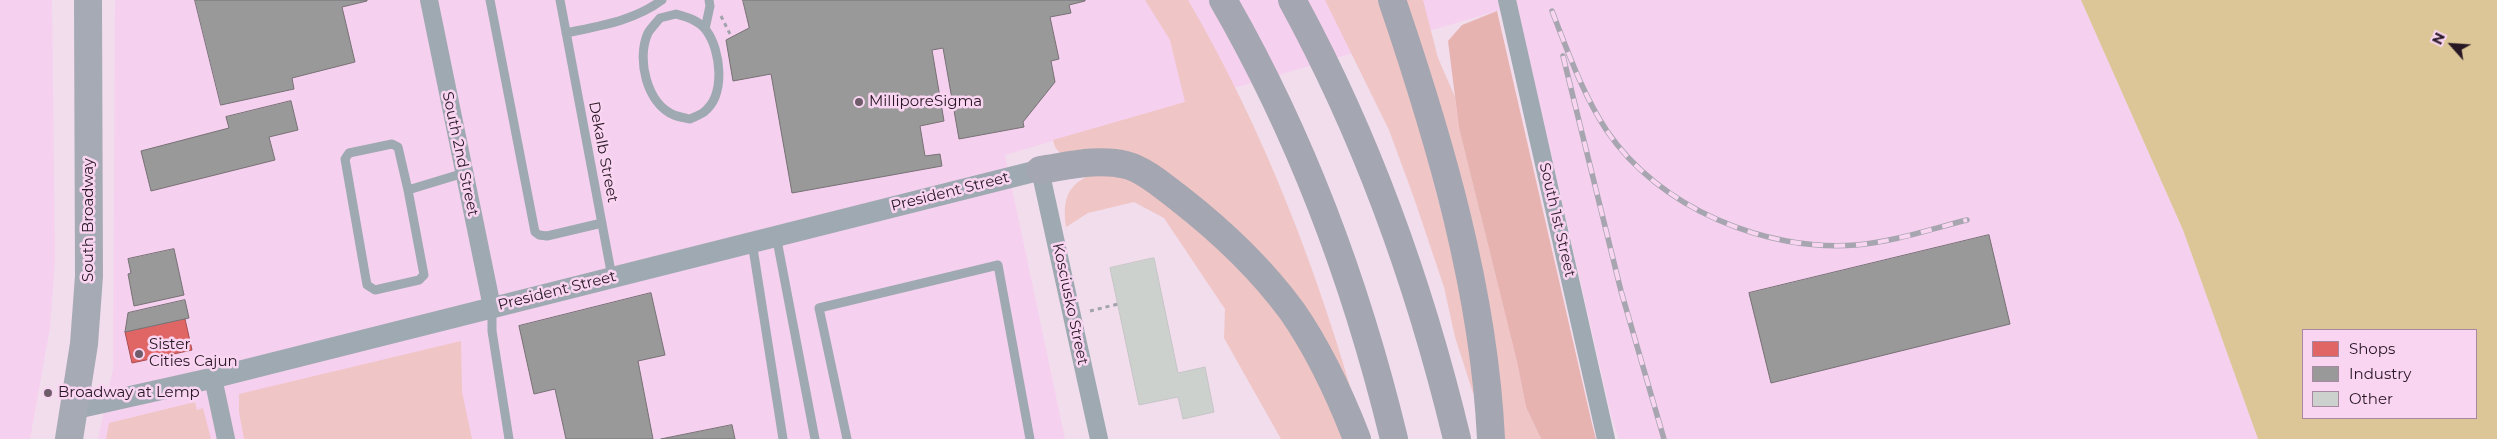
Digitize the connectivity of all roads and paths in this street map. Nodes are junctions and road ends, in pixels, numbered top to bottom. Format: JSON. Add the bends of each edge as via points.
{"nodes":[{"id":1,"x":88,"y":0,"type":"edge"},
{"id":2,"x":429,"y":0,"type":"edge"},
{"id":3,"x":490,"y":0,"type":"edge"},
{"id":4,"x":560,"y":0,"type":"edge"},
{"id":5,"x":662,"y":0,"type":"edge"},
{"id":6,"x":709,"y":0,"type":"edge"},
{"id":7,"x":1223,"y":0,"type":"edge"},
{"id":8,"x":1292,"y":0,"type":"edge"},
{"id":9,"x":1392,"y":0,"type":"edge"},
{"id":10,"x":1507,"y":0,"type":"edge"},
{"id":11,"x":652,"y":8,"type":"junction"},
{"id":12,"x":660,"y":18,"type":"junction"},
{"id":13,"x":705,"y":29,"type":"junction"},
{"id":14,"x":566,"y":33,"type":"junction"},
{"id":15,"x":1040,"y":170,"type":"junction"},
{"id":16,"x":464,"y":173,"type":"junction"},
{"id":17,"x":408,"y":190,"type":"junction"},
{"id":18,"x":602,"y":223,"type":"junction"},
{"id":19,"x":776,"y":235,"type":"junction"},
{"id":20,"x":752,"y":241,"type":"junction"},
{"id":21,"x":612,"y":276,"type":"junction"},
{"id":22,"x":1118,"y":304,"type":"dead end"},
{"id":23,"x":492,"y":307,"type":"junction"},
{"id":24,"x":1090,"y":311,"type":"dead end"},
{"id":25,"x":213,"y":378,"type":"junction"},
{"id":26,"x":74,"y":409,"type":"junction"},
{"id":27,"x":69,"y":439,"type":"edge"},
{"id":28,"x":226,"y":439,"type":"edge"},
{"id":29,"x":509,"y":439,"type":"edge"},
{"id":30,"x":783,"y":439,"type":"edge"},
{"id":31,"x":815,"y":439,"type":"edge"},
{"id":32,"x":847,"y":439,"type":"edge"},
{"id":33,"x":1030,"y":439,"type":"edge"},
{"id":34,"x":1099,"y":439,"type":"edge"},
{"id":35,"x":1357,"y":439,"type":"edge"},
{"id":36,"x":1394,"y":439,"type":"edge"},
{"id":37,"x":1457,"y":439,"type":"edge"},
{"id":38,"x":1491,"y":439,"type":"edge"},
{"id":39,"x":1606,"y":439,"type":"edge"}],
"edges":[{"from":1,"to":26,"type":"main road","name":"South Broadway","via":[[89,276],[84,344]]},
{"from":2,"to":16,"type":"street","name":"South 2nd Street"},
{"from":3,"to":18,"type":"lane","via":[[535,232],[546,236]]},
{"from":4,"to":14,"type":"lane","name":"Dekalb Street"},
{"from":5,"to":11,"type":"lane"},
{"from":6,"to":13,"type":"lane"},
{"from":7,"to":36,"type":"highway","via":[[1274,97],[1315,190],[1352,290]]},
{"from":8,"to":37,"type":"highway","via":[[1357,132],[1398,233],[1431,336]]},
{"from":9,"to":38,"type":"highway","via":[[1415,67],[1455,214],[1479,326]]},
{"from":10,"to":39,"type":"street","name":"South 1st Street"},
{"from":11,"to":12,"type":"lane"},
{"from":11,"to":14,"type":"lane","via":[[614,24]]},
{"from":12,"to":13,"type":"lane","via":[[676,14],[694,20]]},
{"from":12,"to":13,"type":"lane","via":[[648,34],[643,59],[648,86],[660,105],[674,115],[690,119],[705,112],[715,96],[717,57]]},
{"from":14,"to":18,"type":"lane","name":"Dekalb Street"},
{"from":15,"to":19,"type":"street","name":"President Street"},
{"from":15,"to":34,"type":"street","name":"Kosciusko Street"},
{"from":15,"to":35,"type":"highway","via":[[1087,163],[1128,165],[1206,219],[1291,311],[1332,381]]},
{"from":16,"to":17,"type":"lane"},
{"from":16,"to":23,"type":"street","name":"South 2nd Street"},
{"from":17,"to":17,"type":"lane","via":[[424,275],[420,280],[374,290],[367,286],[345,159],[349,153],[392,144],[398,147]]},
{"from":18,"to":21,"type":"lane","name":"Dekalb Street"},
{"from":19,"to":20,"type":"street","name":"President Street"},
{"from":19,"to":31,"type":"lane"},
{"from":20,"to":21,"type":"street","name":"President Street"},
{"from":20,"to":30,"type":"lane"},
{"from":21,"to":23,"type":"street","name":"President Street"},
{"from":22,"to":24,"type":"path"},
{"from":23,"to":25,"type":"street","name":"President Street"},
{"from":23,"to":29,"type":"lane","via":[[492,331]]},
{"from":25,"to":26,"type":"street","name":"President Street"},
{"from":25,"to":28,"type":"street"},
{"from":26,"to":27,"type":"main road","name":"South Broadway"},
{"from":32,"to":33,"type":"lane","via":[[819,308],[998,265]]}]}
